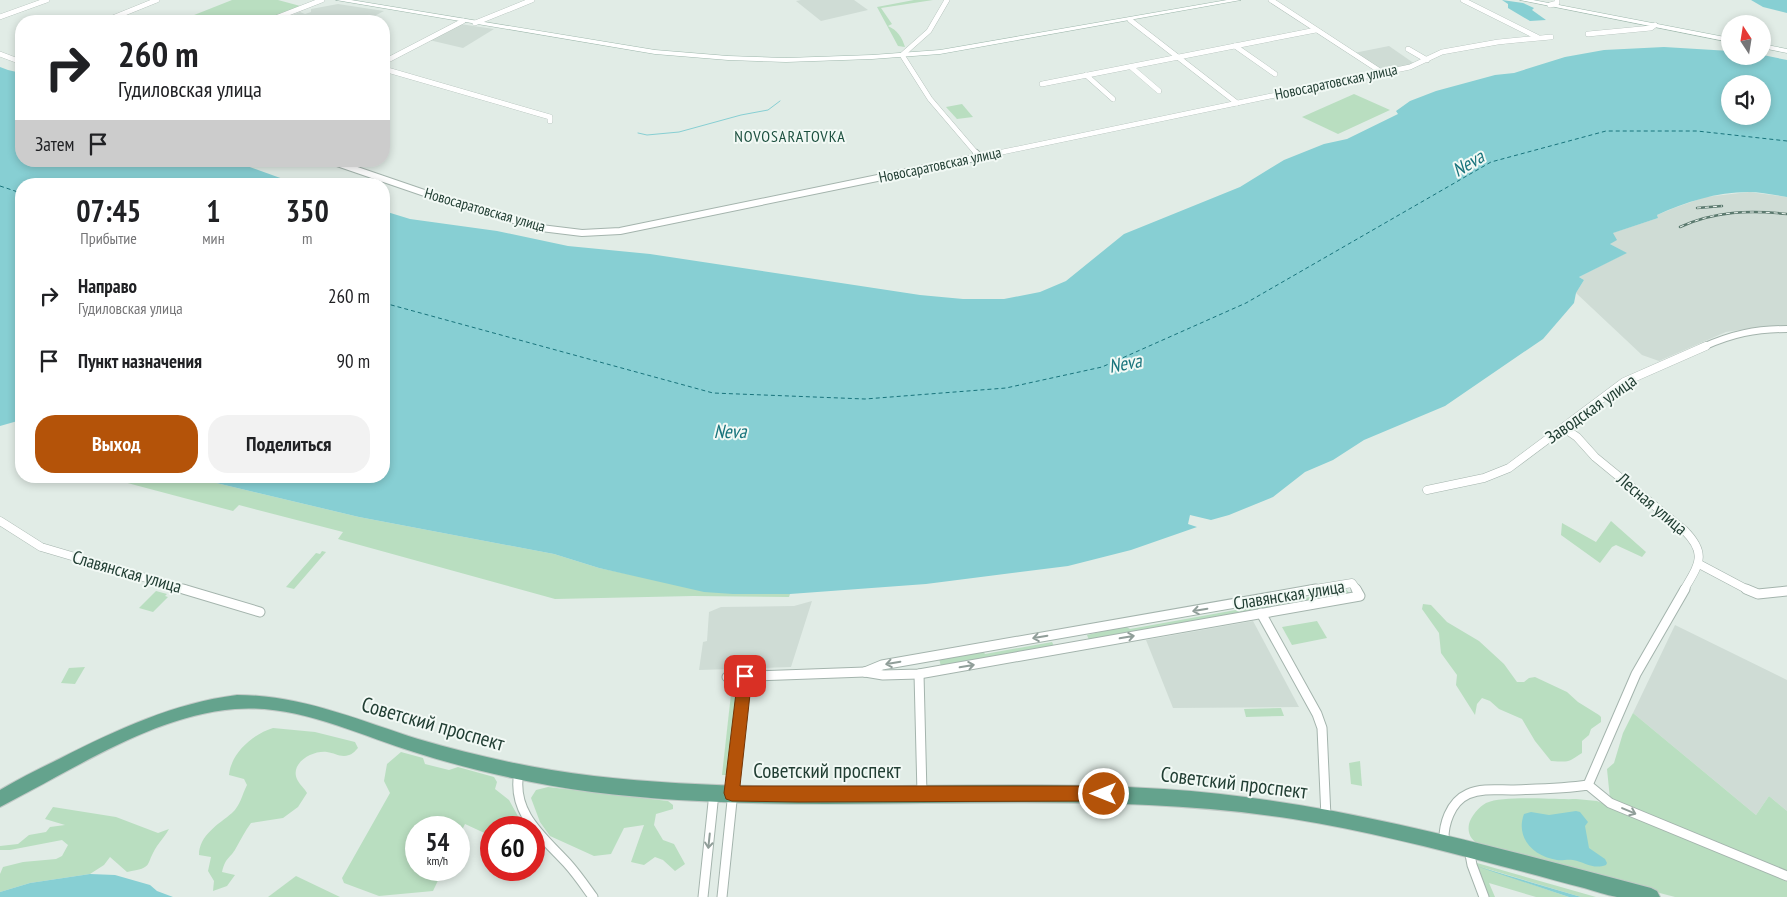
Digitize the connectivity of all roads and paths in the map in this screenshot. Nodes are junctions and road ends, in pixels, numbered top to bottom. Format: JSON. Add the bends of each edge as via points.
{"nodes":[{"id":1,"x":47,"y":0,"type":"edge"},
{"id":2,"x":157,"y":0,"type":"edge"},
{"id":3,"x":322,"y":0,"type":"edge"},
{"id":4,"x":339,"y":0,"type":"edge"},
{"id":5,"x":532,"y":0,"type":"edge"},
{"id":6,"x":947,"y":0,"type":"edge"},
{"id":7,"x":1238,"y":0,"type":"edge"},
{"id":8,"x":1271,"y":0,"type":"edge"},
{"id":9,"x":1463,"y":0,"type":"edge"},
{"id":10,"x":1524,"y":0,"type":"edge"},
{"id":11,"x":1557,"y":0,"type":"edge"},
{"id":12,"x":1550,"y":5,"type":"junction"},
{"id":13,"x":120,"y":15,"type":"edge"},
{"id":14,"x":283,"y":15,"type":"edge"},
{"id":15,"x":0,"y":17,"type":"edge"},
{"id":16,"x":1130,"y":20,"type":"junction"},
{"id":17,"x":463,"y":21,"type":"junction"},
{"id":18,"x":475,"y":23,"type":"junction"},
{"id":19,"x":1655,"y":26,"type":"junction"},
{"id":20,"x":1316,"y":30,"type":"junction"},
{"id":21,"x":1588,"y":34,"type":"dead end"},
{"id":22,"x":1538,"y":37,"type":"junction"},
{"id":23,"x":1551,"y":37,"type":"dead end"},
{"id":24,"x":1721,"y":38,"type":"edge"},
{"id":25,"x":1235,"y":46,"type":"junction"},
{"id":26,"x":1771,"y":48,"type":"edge"},
{"id":27,"x":1408,"y":49,"type":"dead end"},
{"id":28,"x":1787,"y":51,"type":"edge"},
{"id":29,"x":0,"y":54,"type":"edge"},
{"id":30,"x":902,"y":55,"type":"junction"},
{"id":31,"x":1178,"y":57,"type":"junction"},
{"id":32,"x":390,"y":59,"type":"edge"},
{"id":33,"x":15,"y":60,"type":"edge"},
{"id":34,"x":1427,"y":60,"type":"junction"},
{"id":35,"x":1131,"y":67,"type":"junction"},
{"id":36,"x":390,"y":71,"type":"edge"},
{"id":37,"x":1383,"y":73,"type":"junction"},
{"id":38,"x":1275,"y":74,"type":"dead end"},
{"id":39,"x":1086,"y":75,"type":"junction"},
{"id":40,"x":1042,"y":84,"type":"dead end"},
{"id":41,"x":1159,"y":91,"type":"dead end"},
{"id":42,"x":1113,"y":99,"type":"dead end"},
{"id":43,"x":1237,"y":103,"type":"junction"},
{"id":44,"x":550,"y":121,"type":"dead end"},
{"id":45,"x":979,"y":156,"type":"junction"},
{"id":46,"x":349,"y":167,"type":"edge"},
{"id":47,"x":383,"y":178,"type":"edge"},
{"id":48,"x":390,"y":180,"type":"edge"},
{"id":49,"x":1787,"y":329,"type":"edge"},
{"id":50,"x":1564,"y":428,"type":"junction"},
{"id":51,"x":1426,"y":490,"type":"dead end"},
{"id":52,"x":0,"y":521,"type":"edge"},
{"id":53,"x":1700,"y":564,"type":"junction"},
{"id":54,"x":1787,"y":591,"type":"edge"},
{"id":55,"x":260,"y":612,"type":"dead end"},
{"id":56,"x":1261,"y":613,"type":"junction"},
{"id":57,"x":1074,"y":631,"type":"junction"},
{"id":58,"x":1080,"y":645,"type":"junction"},
{"id":59,"x":865,"y":672,"type":"junction"},
{"id":60,"x":919,"y":674,"type":"junction"},
{"id":61,"x":745,"y":676,"type":"junction"},
{"id":62,"x":727,"y":677,"type":"dead end"},
{"id":63,"x":519,"y":772,"type":"junction"},
{"id":64,"x":1588,"y":785,"type":"junction"},
{"id":65,"x":20,"y":787,"type":"junction"},
{"id":66,"x":0,"y":791,"type":"edge"},
{"id":67,"x":714,"y":793,"type":"junction"},
{"id":68,"x":732,"y":793,"type":"junction"},
{"id":69,"x":922,"y":794,"type":"junction"},
{"id":70,"x":0,"y":799,"type":"edge"},
{"id":71,"x":1326,"y":816,"type":"junction"},
{"id":72,"x":1444,"y":843,"type":"junction"},
{"id":73,"x":1469,"y":849,"type":"junction"},
{"id":74,"x":1787,"y":876,"type":"edge"},
{"id":75,"x":593,"y":897,"type":"edge"},
{"id":76,"x":703,"y":897,"type":"edge"},
{"id":77,"x":722,"y":897,"type":"edge"},
{"id":78,"x":1484,"y":897,"type":"edge"},
{"id":79,"x":1651,"y":897,"type":"edge"}],
"edges":[{"from":1,"to":15,"type":"street"},
{"from":2,"to":13,"type":"street"},
{"from":3,"to":14,"type":"street"},
{"from":4,"to":17,"type":"main road"},
{"from":5,"to":18,"type":"street"},
{"from":6,"to":30,"type":"street","via":[[929,31]]},
{"from":7,"to":16,"type":"main road"},
{"from":8,"to":20,"type":"street"},
{"from":9,"to":22,"type":"street"},
{"from":10,"to":12,"type":"main road"},
{"from":11,"to":12,"type":"street"},
{"from":12,"to":19,"type":"main road"},
{"from":16,"to":30,"type":"main road","via":[[958,49]]},
{"from":16,"to":31,"type":"street"},
{"from":17,"to":18,"type":"main road"},
{"from":17,"to":32,"type":"street"},
{"from":18,"to":30,"type":"main road","via":[[678,55],[779,60]]},
{"from":19,"to":21,"type":"street"},
{"from":19,"to":24,"type":"main road"},
{"from":20,"to":25,"type":"street"},
{"from":20,"to":37,"type":"street"},
{"from":22,"to":23,"type":"street","name":"Новосаратовская улица"},
{"from":22,"to":34,"type":"street","name":"Новосаратовская улица","via":[[1442,52]]},
{"from":25,"to":31,"type":"street"},
{"from":25,"to":38,"type":"street"},
{"from":26,"to":28,"type":"main road"},
{"from":27,"to":34,"type":"street"},
{"from":29,"to":33,"type":"street"},
{"from":30,"to":45,"type":"street","via":[[930,99]]},
{"from":31,"to":35,"type":"street"},
{"from":31,"to":43,"type":"street"},
{"from":34,"to":37,"type":"street","name":"Новосаратовская улица"},
{"from":35,"to":39,"type":"street"},
{"from":35,"to":41,"type":"street"},
{"from":36,"to":44,"type":"street","via":[[520,107],[550,117]]},
{"from":37,"to":43,"type":"street","name":"Новосаратовская улица"},
{"from":39,"to":40,"type":"street"},
{"from":39,"to":42,"type":"street"},
{"from":43,"to":45,"type":"street","name":"Новосаратовская улица"},
{"from":45,"to":48,"type":"street","name":"Новосаратовская улица","via":[[644,227],[582,233],[514,221]]},
{"from":46,"to":47,"type":"street","name":"Новосаратовская улица"},
{"from":49,"to":50,"type":"street","name":"Заводская улица","via":[[1731,335],[1651,369],[1624,382]]},
{"from":50,"to":51,"type":"street","name":"Заводская улица","via":[[1509,468],[1484,478]]},
{"from":50,"to":53,"type":"street","name":"Лесная улица","via":[[1684,530],[1696,543],[1701,554]]},
{"from":52,"to":55,"type":"street","name":"Славянская улица","via":[[41,546]]},
{"from":53,"to":54,"type":"street","via":[[1758,594]]},
{"from":53,"to":64,"type":"street","via":[[1636,674]]},
{"from":56,"to":57,"type":"street","name":"Славянская улица","one_way":true,"via":[[1360,596],[1352,583]]},
{"from":58,"to":56,"type":"street","name":"Славянская улица","one_way":true},
{"from":56,"to":71,"type":"street","via":[[1322,728]]},
{"from":57,"to":58,"type":"street"},
{"from":57,"to":59,"type":"street","name":"Славянская улица","one_way":true,"via":[[882,665]]},
{"from":60,"to":58,"type":"street","name":"Славянская улица","one_way":true},
{"from":59,"to":60,"type":"street","name":"Славянская улица"},
{"from":59,"to":61,"type":"street","name":"Славянская улица"},
{"from":60,"to":69,"type":"street"},
{"from":61,"to":62,"type":"street","name":"Славянская улица"},
{"from":61,"to":68,"type":"street"},
{"from":63,"to":65,"type":"main road","name":"Советский проспект","via":[[435,752],[315,712],[263,701],[247,701],[195,708],[160,719]]},
{"from":63,"to":67,"type":"main road","name":"Советский проспект","via":[[626,788]]},
{"from":63,"to":75,"type":"street","via":[[515,791],[518,800],[539,834],[565,860]]},
{"from":64,"to":72,"type":"street","via":[[1466,794],[1446,823]]},
{"from":64,"to":74,"type":"street","one_way":true,"via":[[1610,803]]},
{"from":65,"to":66,"type":"main road","name":"Советский проспект"},
{"from":65,"to":70,"type":"main road","name":"Советский проспект"},
{"from":67,"to":68,"type":"main road","name":"Советский проспект"},
{"from":67,"to":76,"type":"street","one_way":true},
{"from":68,"to":69,"type":"main road","name":"Советский проспект"},
{"from":68,"to":77,"type":"street"},
{"from":69,"to":71,"type":"main road","name":"Советский проспект","via":[[1147,795]]},
{"from":71,"to":72,"type":"main road","name":"Советский проспект"},
{"from":72,"to":73,"type":"main road","name":"Советский проспект"},
{"from":73,"to":78,"type":"street"},
{"from":73,"to":79,"type":"main road","name":"Советский проспект"}]}
